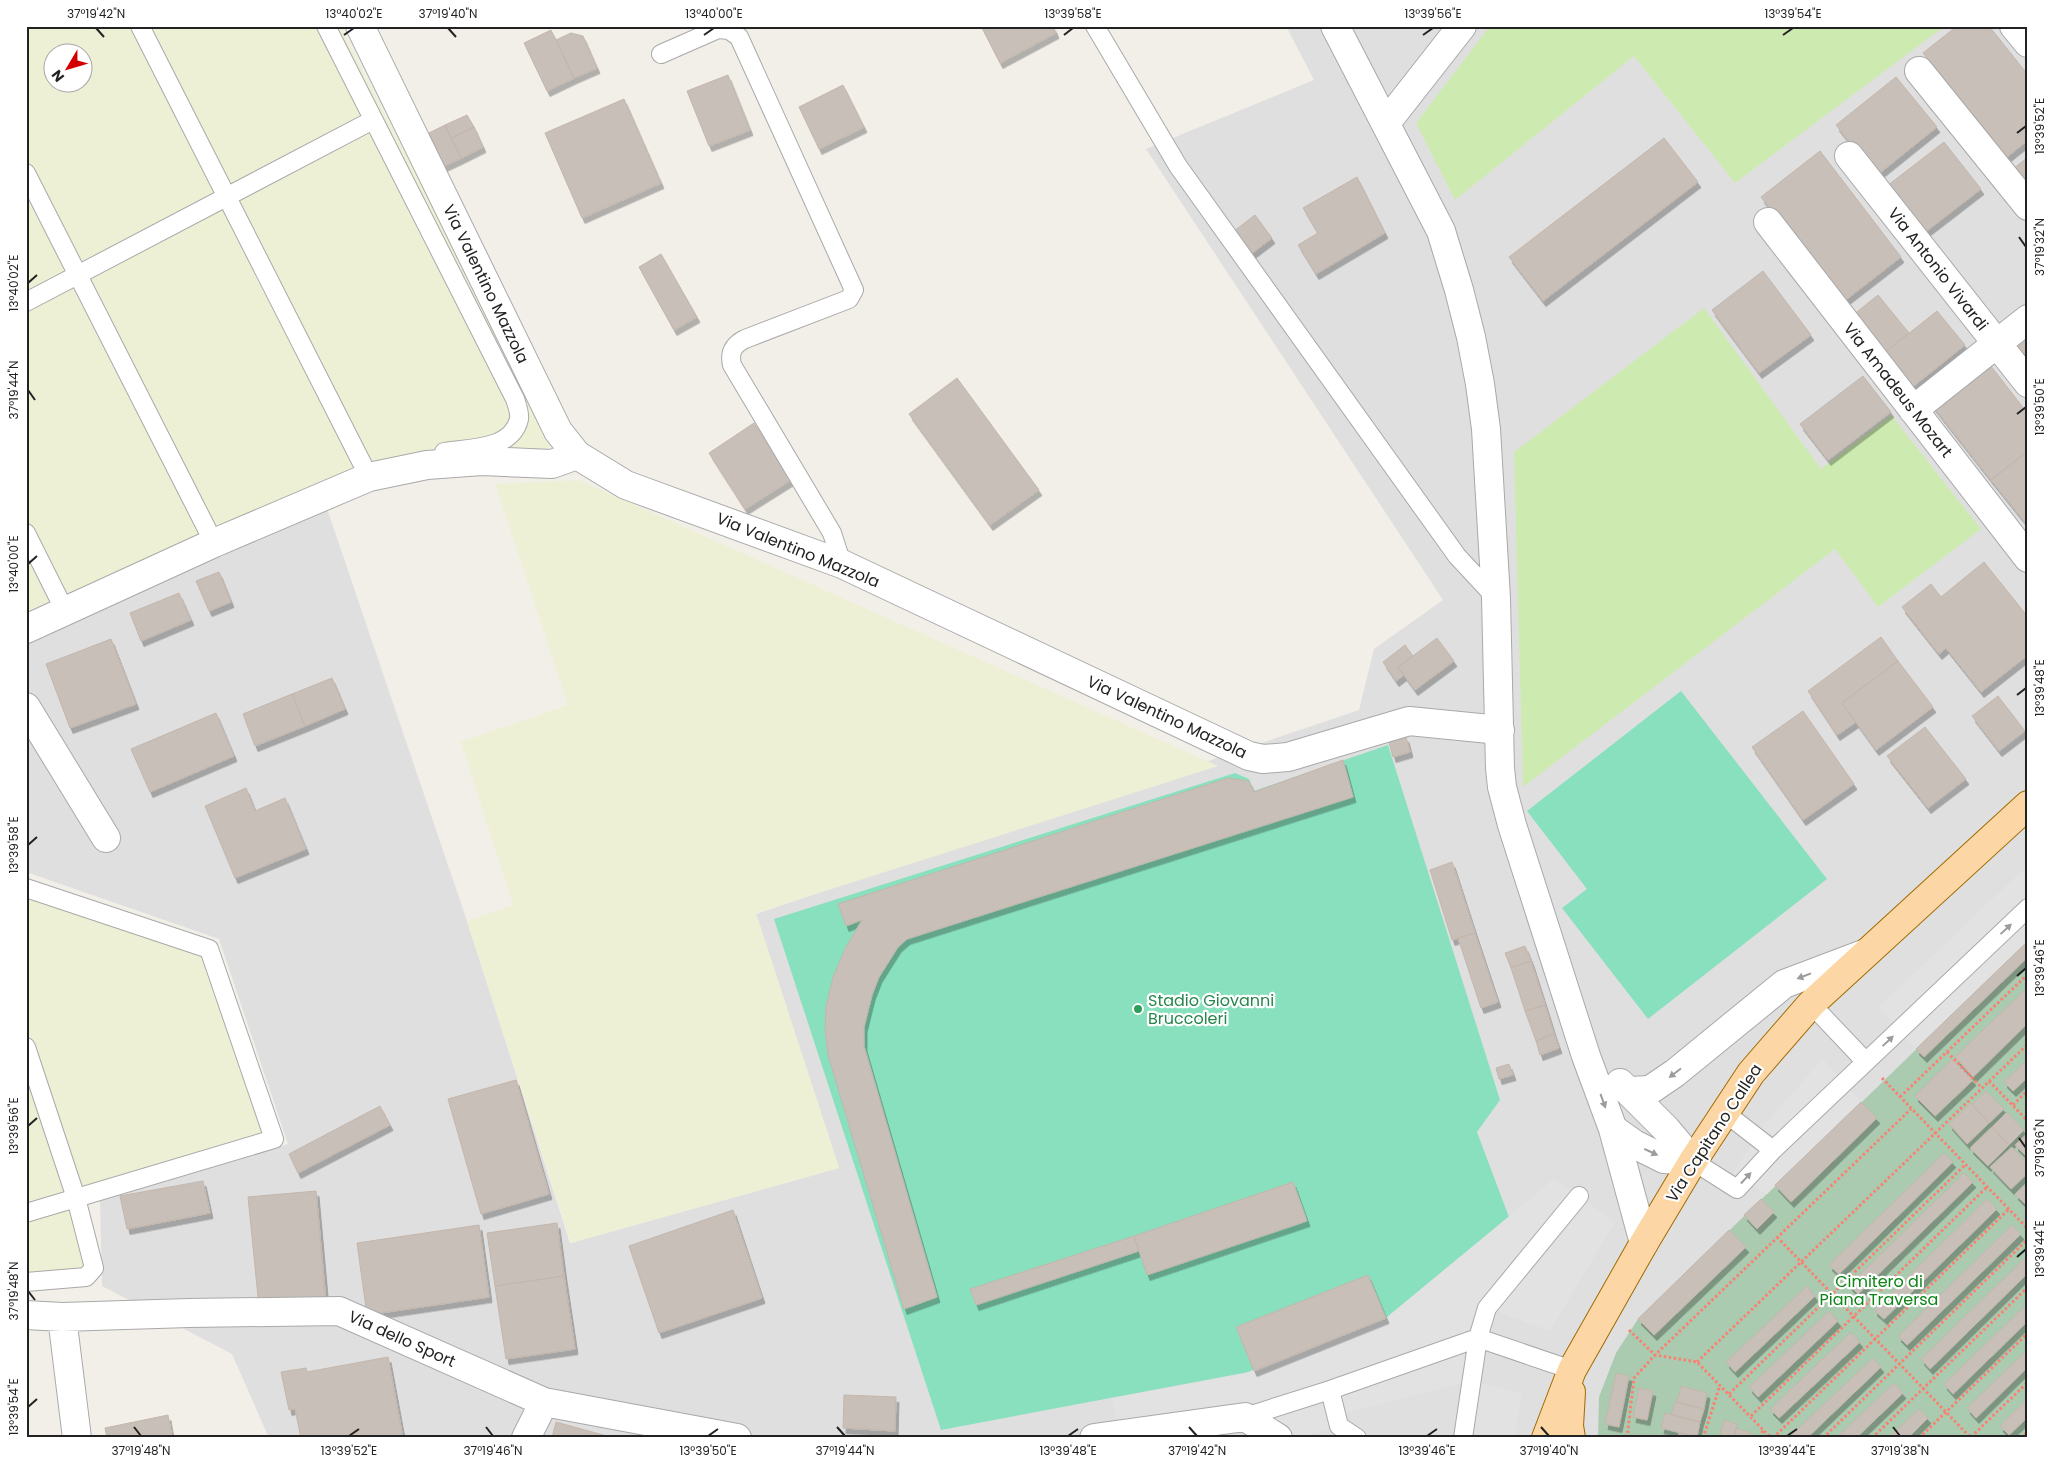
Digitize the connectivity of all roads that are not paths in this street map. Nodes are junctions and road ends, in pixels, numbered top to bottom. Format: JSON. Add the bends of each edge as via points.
{"nodes":[{"id":1,"x":140,"y":26,"type":"edge"},
{"id":2,"x":326,"y":26,"type":"edge"},
{"id":3,"x":360,"y":26,"type":"edge"},
{"id":4,"x":1095,"y":26,"type":"edge"},
{"id":5,"x":1335,"y":26,"type":"edge"},
{"id":6,"x":1462,"y":26,"type":"edge"},
{"id":7,"x":2014,"y":26,"type":"edge"},
{"id":8,"x":2028,"y":43,"type":"edge"},
{"id":9,"x":661,"y":54,"type":"dead end"},
{"id":10,"x":1919,"y":70,"type":"dead end"},
{"id":11,"x":373,"y":120,"type":"junction"},
{"id":12,"x":1386,"y":123,"type":"junction"},
{"id":13,"x":1849,"y":156,"type":"dead end"},
{"id":14,"x":26,"y":173,"type":"edge"},
{"id":15,"x":227,"y":196,"type":"junction"},
{"id":16,"x":2028,"y":206,"type":"edge"},
{"id":17,"x":1768,"y":222,"type":"dead end"},
{"id":18,"x":78,"y":274,"type":"junction"},
{"id":19,"x":26,"y":302,"type":"edge"},
{"id":20,"x":2028,"y":319,"type":"edge"},
{"id":21,"x":1997,"y":343,"type":"junction"},
{"id":22,"x":2028,"y":382,"type":"edge"},
{"id":23,"x":1913,"y":410,"type":"junction"},
{"id":24,"x":577,"y":454,"type":"junction"},
{"id":25,"x":367,"y":471,"type":"junction"},
{"id":26,"x":26,"y":533,"type":"edge"},
{"id":27,"x":214,"y":543,"type":"junction"},
{"id":28,"x":2028,"y":558,"type":"edge"},
{"id":29,"x":842,"y":564,"type":"junction"},
{"id":30,"x":1496,"y":598,"type":"junction"},
{"id":31,"x":64,"y":611,"type":"junction"},
{"id":32,"x":26,"y":629,"type":"edge"},
{"id":33,"x":26,"y":707,"type":"edge"},
{"id":34,"x":1500,"y":730,"type":"junction"},
{"id":35,"x":2028,"y":805,"type":"edge"},
{"id":36,"x":106,"y":838,"type":"dead end"},
{"id":37,"x":26,"y":888,"type":"edge"},
{"id":38,"x":2028,"y":908,"type":"edge"},
{"id":39,"x":1866,"y":953,"type":"junction"},
{"id":40,"x":1811,"y":1004,"type":"junction"},
{"id":41,"x":26,"y":1047,"type":"edge"},
{"id":42,"x":1586,"y":1056,"type":"junction"},
{"id":43,"x":1866,"y":1062,"type":"junction"},
{"id":44,"x":1629,"y":1091,"type":"junction"},
{"id":45,"x":1724,"y":1112,"type":"junction"},
{"id":46,"x":1613,"y":1130,"type":"junction"},
{"id":47,"x":1773,"y":1150,"type":"junction"},
{"id":48,"x":1693,"y":1161,"type":"junction"},
{"id":49,"x":1579,"y":1196,"type":"dead end"},
{"id":50,"x":76,"y":1198,"type":"junction"},
{"id":51,"x":26,"y":1214,"type":"edge"},
{"id":52,"x":1644,"y":1243,"type":"junction"},
{"id":53,"x":26,"y":1282,"type":"edge"},
{"id":54,"x":26,"y":1315,"type":"edge"},
{"id":55,"x":62,"y":1317,"type":"junction"},
{"id":56,"x":1478,"y":1338,"type":"junction"},
{"id":57,"x":1572,"y":1370,"type":"junction"},
{"id":58,"x":1330,"y":1390,"type":"junction"},
{"id":59,"x":544,"y":1402,"type":"junction"},
{"id":60,"x":1245,"y":1417,"type":"junction"},
{"id":61,"x":77,"y":1438,"type":"edge"},
{"id":62,"x":526,"y":1438,"type":"edge"},
{"id":63,"x":736,"y":1438,"type":"edge"},
{"id":64,"x":1094,"y":1438,"type":"edge"},
{"id":65,"x":1278,"y":1438,"type":"edge"},
{"id":66,"x":1357,"y":1438,"type":"edge"},
{"id":67,"x":1463,"y":1438,"type":"edge"},
{"id":68,"x":1546,"y":1438,"type":"edge"},
{"id":69,"x":1571,"y":1438,"type":"edge"}],
"edges":[{"from":1,"to":15,"type":"lane"},
{"from":2,"to":11,"type":"lane"},
{"from":3,"to":24,"type":"street","name":"Via Valentino Mazzola","via":[[558,431]]},
{"from":4,"to":30,"type":"lane","via":[[1178,166],[1457,556]]},
{"from":5,"to":12,"type":"street"},
{"from":6,"to":12,"type":"street"},
{"from":7,"to":8,"type":"street"},
{"from":9,"to":29,"type":"lane","via":[[718,28],[739,37],[854,290],[849,299],[745,339],[732,349],[730,357],[832,533]]},
{"from":10,"to":16,"type":"street"},
{"from":11,"to":15,"type":"lane"},
{"from":11,"to":25,"type":"lane","via":[[515,399],[520,417],[514,431],[501,442]]},
{"from":12,"to":30,"type":"street","via":[[1441,230],[1471,337],[1486,429]]},
{"from":13,"to":21,"type":"street","name":"Via Antonio Vivardi"},
{"from":14,"to":18,"type":"lane"},
{"from":15,"to":18,"type":"lane"},
{"from":15,"to":25,"type":"lane"},
{"from":17,"to":23,"type":"street","name":"Via Amadeus Mozart"},
{"from":18,"to":19,"type":"lane"},
{"from":18,"to":27,"type":"lane"},
{"from":20,"to":21,"type":"street"},
{"from":21,"to":22,"type":"street","name":"Via Antonio Vivardi"},
{"from":21,"to":23,"type":"street"},
{"from":23,"to":28,"type":"street","name":"Via Amadeus Mozart"},
{"from":24,"to":25,"type":"street","via":[[552,464],[482,461]]},
{"from":24,"to":29,"type":"street","name":"Via Valentino Mazzola","via":[[626,485]]},
{"from":25,"to":27,"type":"street"},
{"from":26,"to":31,"type":"lane"},
{"from":27,"to":31,"type":"street"},
{"from":29,"to":34,"type":"street","name":"Via Valentino Mazzola","via":[[1249,756],[1288,757],[1409,721]]},
{"from":30,"to":34,"type":"street"},
{"from":31,"to":32,"type":"street"},
{"from":33,"to":36,"type":"street"},
{"from":34,"to":42,"type":"street","via":[[1500,768],[1506,806]]},
{"from":35,"to":39,"type":"main road","name":"Via Capitano Callea"},
{"from":37,"to":50,"type":"lane","via":[[209,948],[274,1140]]},
{"from":43,"to":38,"type":"lane","one_way":true},
{"from":39,"to":40,"type":"main road","name":"Via Capitano Callea"},
{"from":39,"to":44,"type":"street","one_way":true,"via":[[1784,984],[1650,1090]]},
{"from":40,"to":43,"type":"lane"},
{"from":40,"to":45,"type":"main road","name":"Via Capitano Callea","via":[[1751,1073]]},
{"from":41,"to":50,"type":"lane"},
{"from":42,"to":44,"type":"street"},
{"from":42,"to":46,"type":"street","one_way":true},
{"from":43,"to":47,"type":"lane"},
{"from":44,"to":48,"type":"street"},
{"from":45,"to":47,"type":"lane"},
{"from":45,"to":48,"type":"main road","name":"Via Capitano Callea"},
{"from":46,"to":48,"type":"street","one_way":true,"via":[[1664,1159]]},
{"from":46,"to":52,"type":"street"},
{"from":48,"to":47,"type":"lane","one_way":true,"via":[[1737,1189]]},
{"from":48,"to":52,"type":"main road","name":"Via Capitano Callea"},
{"from":49,"to":56,"type":"lane","via":[[1487,1308]]},
{"from":50,"to":51,"type":"lane"},
{"from":50,"to":53,"type":"lane","via":[[94,1268],[91,1274]]},
{"from":52,"to":57,"type":"main road","name":"Via Capitano Callea"},
{"from":54,"to":55,"type":"street","name":"Via dello Sport"},
{"from":55,"to":59,"type":"street","name":"Via dello Sport","via":[[339,1312]]},
{"from":55,"to":61,"type":"street"},
{"from":56,"to":57,"type":"lane"},
{"from":56,"to":58,"type":"lane"},
{"from":56,"to":67,"type":"lane"},
{"from":57,"to":68,"type":"main road","name":"Via Capitano Callea"},
{"from":57,"to":69,"type":"main road"},
{"from":58,"to":60,"type":"lane"},
{"from":58,"to":66,"type":"lane","via":[[1339,1426]]},
{"from":59,"to":62,"type":"street"},
{"from":59,"to":63,"type":"street","name":"Via dello Sport"},
{"from":60,"to":64,"type":"street"},
{"from":60,"to":65,"type":"street"}]}
